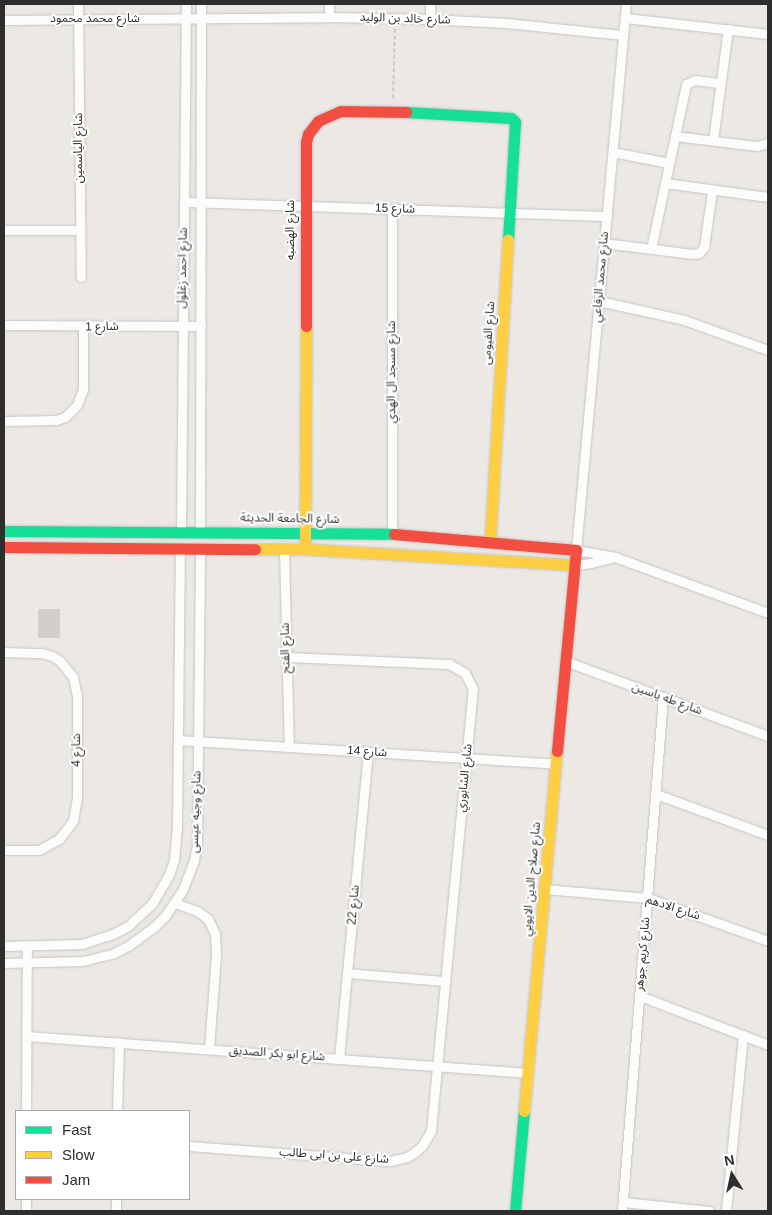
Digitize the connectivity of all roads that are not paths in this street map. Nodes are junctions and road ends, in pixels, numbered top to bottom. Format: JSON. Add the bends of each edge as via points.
{"nodes":[{"id":1,"x":78,"y":4,"type":"edge"},
{"id":2,"x":186,"y":4,"type":"edge"},
{"id":3,"x":201,"y":4,"type":"edge"},
{"id":4,"x":329,"y":4,"type":"edge"},
{"id":5,"x":430,"y":4,"type":"edge"},
{"id":6,"x":626,"y":4,"type":"edge"},
{"id":7,"x":329,"y":17,"type":"junction"},
{"id":8,"x":186,"y":18,"type":"junction"},
{"id":9,"x":201,"y":18,"type":"junction"},
{"id":10,"x":625,"y":18,"type":"junction"},
{"id":11,"x":78,"y":19,"type":"junction"},
{"id":12,"x":430,"y":19,"type":"junction"},
{"id":13,"x":4,"y":20,"type":"edge"},
{"id":14,"x":728,"y":29,"type":"junction"},
{"id":15,"x":768,"y":34,"type":"edge"},
{"id":16,"x":624,"y":35,"type":"junction"},
{"id":17,"x":721,"y":83,"type":"junction"},
{"id":18,"x":516,"y":126,"type":"joint"},
{"id":19,"x":675,"y":136,"type":"junction"},
{"id":20,"x":712,"y":140,"type":"junction"},
{"id":21,"x":768,"y":143,"type":"edge"},
{"id":22,"x":613,"y":152,"type":"junction"},
{"id":23,"x":669,"y":163,"type":"junction"},
{"id":24,"x":665,"y":184,"type":"junction"},
{"id":25,"x":712,"y":191,"type":"junction"},
{"id":26,"x":768,"y":197,"type":"edge"},
{"id":27,"x":184,"y":202,"type":"junction"},
{"id":28,"x":200,"y":203,"type":"junction"},
{"id":29,"x":305,"y":206,"type":"junction"},
{"id":30,"x":392,"y":209,"type":"junction"},
{"id":31,"x":511,"y":212,"type":"junction"},
{"id":32,"x":607,"y":216,"type":"junction"},
{"id":33,"x":4,"y":230,"type":"edge"},
{"id":34,"x":80,"y":230,"type":"junction"},
{"id":35,"x":604,"y":243,"type":"junction"},
{"id":36,"x":651,"y":249,"type":"junction"},
{"id":37,"x":81,"y":277,"type":"dead end"},
{"id":38,"x":599,"y":301,"type":"junction"},
{"id":39,"x":4,"y":325,"type":"edge"},
{"id":40,"x":183,"y":326,"type":"junction"},
{"id":41,"x":200,"y":326,"type":"junction"},
{"id":42,"x":83,"y":327,"type":"junction"},
{"id":43,"x":768,"y":350,"type":"edge"},
{"id":44,"x":4,"y":421,"type":"edge"},
{"id":45,"x":4,"y":531,"type":"edge"},
{"id":46,"x":181,"y":532,"type":"junction"},
{"id":47,"x":200,"y":532,"type":"junction"},
{"id":48,"x":305,"y":532,"type":"junction"},
{"id":49,"x":392,"y":534,"type":"junction"},
{"id":50,"x":490,"y":542,"type":"junction"},
{"id":51,"x":4,"y":547,"type":"edge"},
{"id":52,"x":180,"y":549,"type":"junction"},
{"id":53,"x":200,"y":549,"type":"junction"},
{"id":54,"x":284,"y":549,"type":"junction"},
{"id":55,"x":305,"y":549,"type":"junction"},
{"id":56,"x":576,"y":550,"type":"junction"},
{"id":57,"x":615,"y":557,"type":"junction"},
{"id":58,"x":575,"y":565,"type":"junction"},
{"id":59,"x":768,"y":613,"type":"edge"},
{"id":60,"x":4,"y":652,"type":"edge"},
{"id":61,"x":286,"y":657,"type":"junction"},
{"id":62,"x":566,"y":661,"type":"junction"},
{"id":63,"x":663,"y":697,"type":"junction"},
{"id":64,"x":768,"y":736,"type":"edge"},
{"id":65,"x":178,"y":740,"type":"junction"},
{"id":66,"x":198,"y":741,"type":"junction"},
{"id":67,"x":289,"y":747,"type":"junction"},
{"id":68,"x":368,"y":752,"type":"junction"},
{"id":69,"x":467,"y":758,"type":"junction"},
{"id":70,"x":556,"y":764,"type":"junction"},
{"id":71,"x":656,"y":794,"type":"junction"},
{"id":72,"x":768,"y":835,"type":"edge"},
{"id":73,"x":4,"y":850,"type":"edge"},
{"id":74,"x":545,"y":889,"type":"junction"},
{"id":75,"x":648,"y":898,"type":"junction"},
{"id":76,"x":175,"y":903,"type":"junction"},
{"id":77,"x":768,"y":941,"type":"edge"},
{"id":78,"x":4,"y":946,"type":"edge"},
{"id":79,"x":27,"y":946,"type":"junction"},
{"id":80,"x":4,"y":963,"type":"edge"},
{"id":81,"x":27,"y":963,"type":"junction"},
{"id":82,"x":347,"y":973,"type":"junction"},
{"id":83,"x":446,"y":981,"type":"junction"},
{"id":84,"x":640,"y":996,"type":"junction"},
{"id":85,"x":743,"y":1035,"type":"junction"},
{"id":86,"x":27,"y":1036,"type":"junction"},
{"id":87,"x":119,"y":1042,"type":"junction"},
{"id":88,"x":768,"y":1044,"type":"edge"},
{"id":89,"x":210,"y":1049,"type":"junction"},
{"id":90,"x":339,"y":1058,"type":"junction"},
{"id":91,"x":438,"y":1066,"type":"junction"},
{"id":92,"x":528,"y":1073,"type":"junction"},
{"id":93,"x":26,"y":1110,"type":"edge"},
{"id":94,"x":118,"y":1110,"type":"edge"},
{"id":95,"x":190,"y":1146,"type":"edge"},
{"id":96,"x":623,"y":1207,"type":"edge"},
{"id":97,"x":515,"y":1211,"type":"edge"},
{"id":98,"x":710,"y":1211,"type":"edge"},
{"id":99,"x":726,"y":1211,"type":"edge"}],
"edges":[{"from":1,"to":11,"type":"street","name":"شارع الياسمين"},
{"from":2,"to":8,"type":"street","name":"شارع احمد زغلول"},
{"from":3,"to":9,"type":"street","name":"شارع احمد زغلول"},
{"from":4,"to":7,"type":"street"},
{"from":5,"to":12,"type":"street"},
{"from":6,"to":10,"type":"street","name":"شارع محمد الرفاعي"},
{"from":7,"to":9,"type":"street","name":"شارع خالد بن الوليد"},
{"from":7,"to":12,"type":"street","name":"شارع خالد بن الوليد"},
{"from":8,"to":9,"type":"street","name":"شارع خالد بن الوليد"},
{"from":8,"to":11,"type":"street","name":"شارع محمد محمود"},
{"from":8,"to":27,"type":"street","name":"شارع احمد زغلول"},
{"from":9,"to":28,"type":"street","name":"شارع احمد زغلول"},
{"from":10,"to":14,"type":"street"},
{"from":10,"to":16,"type":"street","name":"شارع محمد الرفاعي"},
{"from":11,"to":13,"type":"street","name":"شارع محمد محمود"},
{"from":11,"to":34,"type":"street","name":"شارع الياسمين"},
{"from":12,"to":16,"type":"street","name":"شارع خالد بن الوليد"},
{"from":14,"to":15,"type":"street"},
{"from":14,"to":17,"type":"street"},
{"from":16,"to":22,"type":"street","name":"شارع محمد الرفاعي"},
{"from":17,"to":19,"type":"street","via":[[695,80],[686,84]]},
{"from":17,"to":20,"type":"street"},
{"from":18,"to":29,"type":"street","name":"شارع الهضبه","via":[[510,118],[392,111],[332,113],[312,127],[306,142]]},
{"from":18,"to":31,"type":"street","name":"شارع الفيومى"},
{"from":19,"to":20,"type":"street"},
{"from":19,"to":23,"type":"street"},
{"from":20,"to":21,"type":"street","via":[[757,146]]},
{"from":22,"to":23,"type":"street"},
{"from":22,"to":32,"type":"street","name":"شارع محمد الرفاعي"},
{"from":23,"to":24,"type":"street"},
{"from":24,"to":25,"type":"street"},
{"from":24,"to":36,"type":"street"},
{"from":25,"to":26,"type":"street"},
{"from":25,"to":36,"type":"street","via":[[702,250],[692,254]]},
{"from":27,"to":28,"type":"street","name":"شارع 15"},
{"from":27,"to":40,"type":"street","name":"شارع احمد زغلول"},
{"from":28,"to":29,"type":"street","name":"شارع 15"},
{"from":28,"to":41,"type":"street","name":"شارع احمد زغلول"},
{"from":29,"to":30,"type":"street","name":"شارع 15"},
{"from":29,"to":48,"type":"street","name":"شارع الهضبه"},
{"from":30,"to":31,"type":"street","name":"شارع 15"},
{"from":30,"to":49,"type":"street","name":"شارع مسجد ال الهدي"},
{"from":31,"to":32,"type":"street","name":"شارع 15"},
{"from":31,"to":50,"type":"street","name":"شارع الفيومى"},
{"from":32,"to":35,"type":"street","name":"شارع محمد الرفاعي"},
{"from":33,"to":34,"type":"street"},
{"from":34,"to":37,"type":"street","name":"شارع الياسمين"},
{"from":35,"to":36,"type":"street"},
{"from":35,"to":38,"type":"street","name":"شارع محمد الرفاعي"},
{"from":38,"to":43,"type":"street","via":[[691,322]]},
{"from":38,"to":56,"type":"street","name":"شارع محمد الرفاعي"},
{"from":39,"to":42,"type":"street","name":"شارع 1"},
{"from":40,"to":41,"type":"street","name":"شارع 1"},
{"from":40,"to":42,"type":"street","name":"شارع 1"},
{"from":40,"to":46,"type":"street","name":"شارع احمد زغلول"},
{"from":41,"to":47,"type":"street","name":"شارع احمد زغلول"},
{"from":42,"to":44,"type":"street","via":[[83,389],[77,405],[56,420]]},
{"from":45,"to":46,"type":"street","name":"شارع الجامعة الحديثة"},
{"from":46,"to":47,"type":"street","name":"شارع الجامعة الحديثة"},
{"from":47,"to":48,"type":"street","name":"شارع الجامعة الحديثة"},
{"from":48,"to":49,"type":"street","name":"شارع الجامعة الحديثة"},
{"from":48,"to":55,"type":"street","name":"شارع الهضبه"},
{"from":49,"to":50,"type":"street","name":"شارع الجامعة الحديثة"},
{"from":50,"to":56,"type":"street","name":"شارع الجامعة الحديثة"},
{"from":51,"to":52,"type":"street"},
{"from":52,"to":53,"type":"street"},
{"from":52,"to":65,"type":"street","name":"شارع وجيه عيسى"},
{"from":53,"to":54,"type":"street"},
{"from":53,"to":66,"type":"street","name":"شارع وجيه عيسى"},
{"from":54,"to":55,"type":"street"},
{"from":54,"to":61,"type":"street","name":"شارع الفتح"},
{"from":55,"to":58,"type":"street"},
{"from":56,"to":57,"type":"street"},
{"from":56,"to":58,"type":"street","name":"شارع صلاح الدين الايوبي"},
{"from":57,"to":58,"type":"street"},
{"from":57,"to":59,"type":"street"},
{"from":58,"to":62,"type":"street","name":"شارع صلاح الدين الايوبي"},
{"from":60,"to":73,"type":"street","name":"شارع 4","via":[[52,656],[72,677],[77,696],[77,789],[72,821],[59,839],[39,850]]},
{"from":61,"to":67,"type":"street","name":"شارع الفتح"},
{"from":61,"to":69,"type":"street","name":"شارع الشابوري","via":[[449,664],[458,668],[465,673],[473,689]]},
{"from":62,"to":63,"type":"street","name":"شارع طه ياسين"},
{"from":62,"to":70,"type":"street","name":"شارع صلاح الدين الايوبي"},
{"from":63,"to":64,"type":"street","name":"شارع طه ياسين"},
{"from":63,"to":71,"type":"street","name":"شارع كريم جوهر"},
{"from":65,"to":66,"type":"street","name":"شارع 14"},
{"from":65,"to":79,"type":"street","name":"شارع وجيه عيسى","via":[[178,827],[174,860],[152,904],[128,926],[98,940],[66,946]]},
{"from":66,"to":67,"type":"street","name":"شارع 14"},
{"from":66,"to":76,"type":"street","name":"شارع وجيه عيسى","via":[[197,844],[189,875]]},
{"from":67,"to":68,"type":"street","name":"شارع 14"},
{"from":68,"to":69,"type":"street","name":"شارع 14"},
{"from":68,"to":82,"type":"street","name":"شارع 22"},
{"from":69,"to":70,"type":"street","name":"شارع 14"},
{"from":69,"to":83,"type":"street","name":"شارع الشابوري"},
{"from":70,"to":74,"type":"street","name":"شارع صلاح الدين الايوبي"},
{"from":71,"to":72,"type":"street"},
{"from":71,"to":75,"type":"street","name":"شارع كريم جوهر"},
{"from":74,"to":75,"type":"street","name":"شارع الادهم"},
{"from":74,"to":92,"type":"street","name":"شارع صلاح الدين الايوبي"},
{"from":75,"to":77,"type":"street","name":"شارع الادهم"},
{"from":75,"to":84,"type":"street","name":"شارع كريم جوهر"},
{"from":76,"to":81,"type":"street","name":"شارع وجيه عيسى","via":[[148,932],[114,953],[83,961]]},
{"from":76,"to":89,"type":"street","via":[[208,919],[215,934]]},
{"from":78,"to":79,"type":"street","name":"شارع وجيه عيسى"},
{"from":79,"to":81,"type":"street"},
{"from":80,"to":81,"type":"street","name":"شارع وجيه عيسى"},
{"from":81,"to":86,"type":"street"},
{"from":82,"to":83,"type":"street"},
{"from":82,"to":90,"type":"street","name":"شارع 22"},
{"from":83,"to":91,"type":"street","name":"شارع الشابوري"},
{"from":84,"to":85,"type":"street"},
{"from":84,"to":96,"type":"street","name":"شارع كريم جوهر"},
{"from":85,"to":88,"type":"street"},
{"from":85,"to":99,"type":"street"},
{"from":86,"to":87,"type":"street","name":"شارع ابو بكر الصديق"},
{"from":86,"to":93,"type":"street"},
{"from":87,"to":89,"type":"street","name":"شارع ابو بكر الصديق"},
{"from":87,"to":94,"type":"street"},
{"from":89,"to":90,"type":"street","name":"شارع ابو بكر الصديق"},
{"from":90,"to":91,"type":"street","name":"شارع ابو بكر الصديق"},
{"from":91,"to":92,"type":"street","name":"شارع ابو بكر الصديق"},
{"from":91,"to":95,"type":"street","name":"شارع على بن ابى طالب","via":[[431,1131],[422,1146],[399,1160]]},
{"from":92,"to":97,"type":"street","name":"شارع صلاح الدين الايوبي"},
{"from":96,"to":98,"type":"street"}]}
